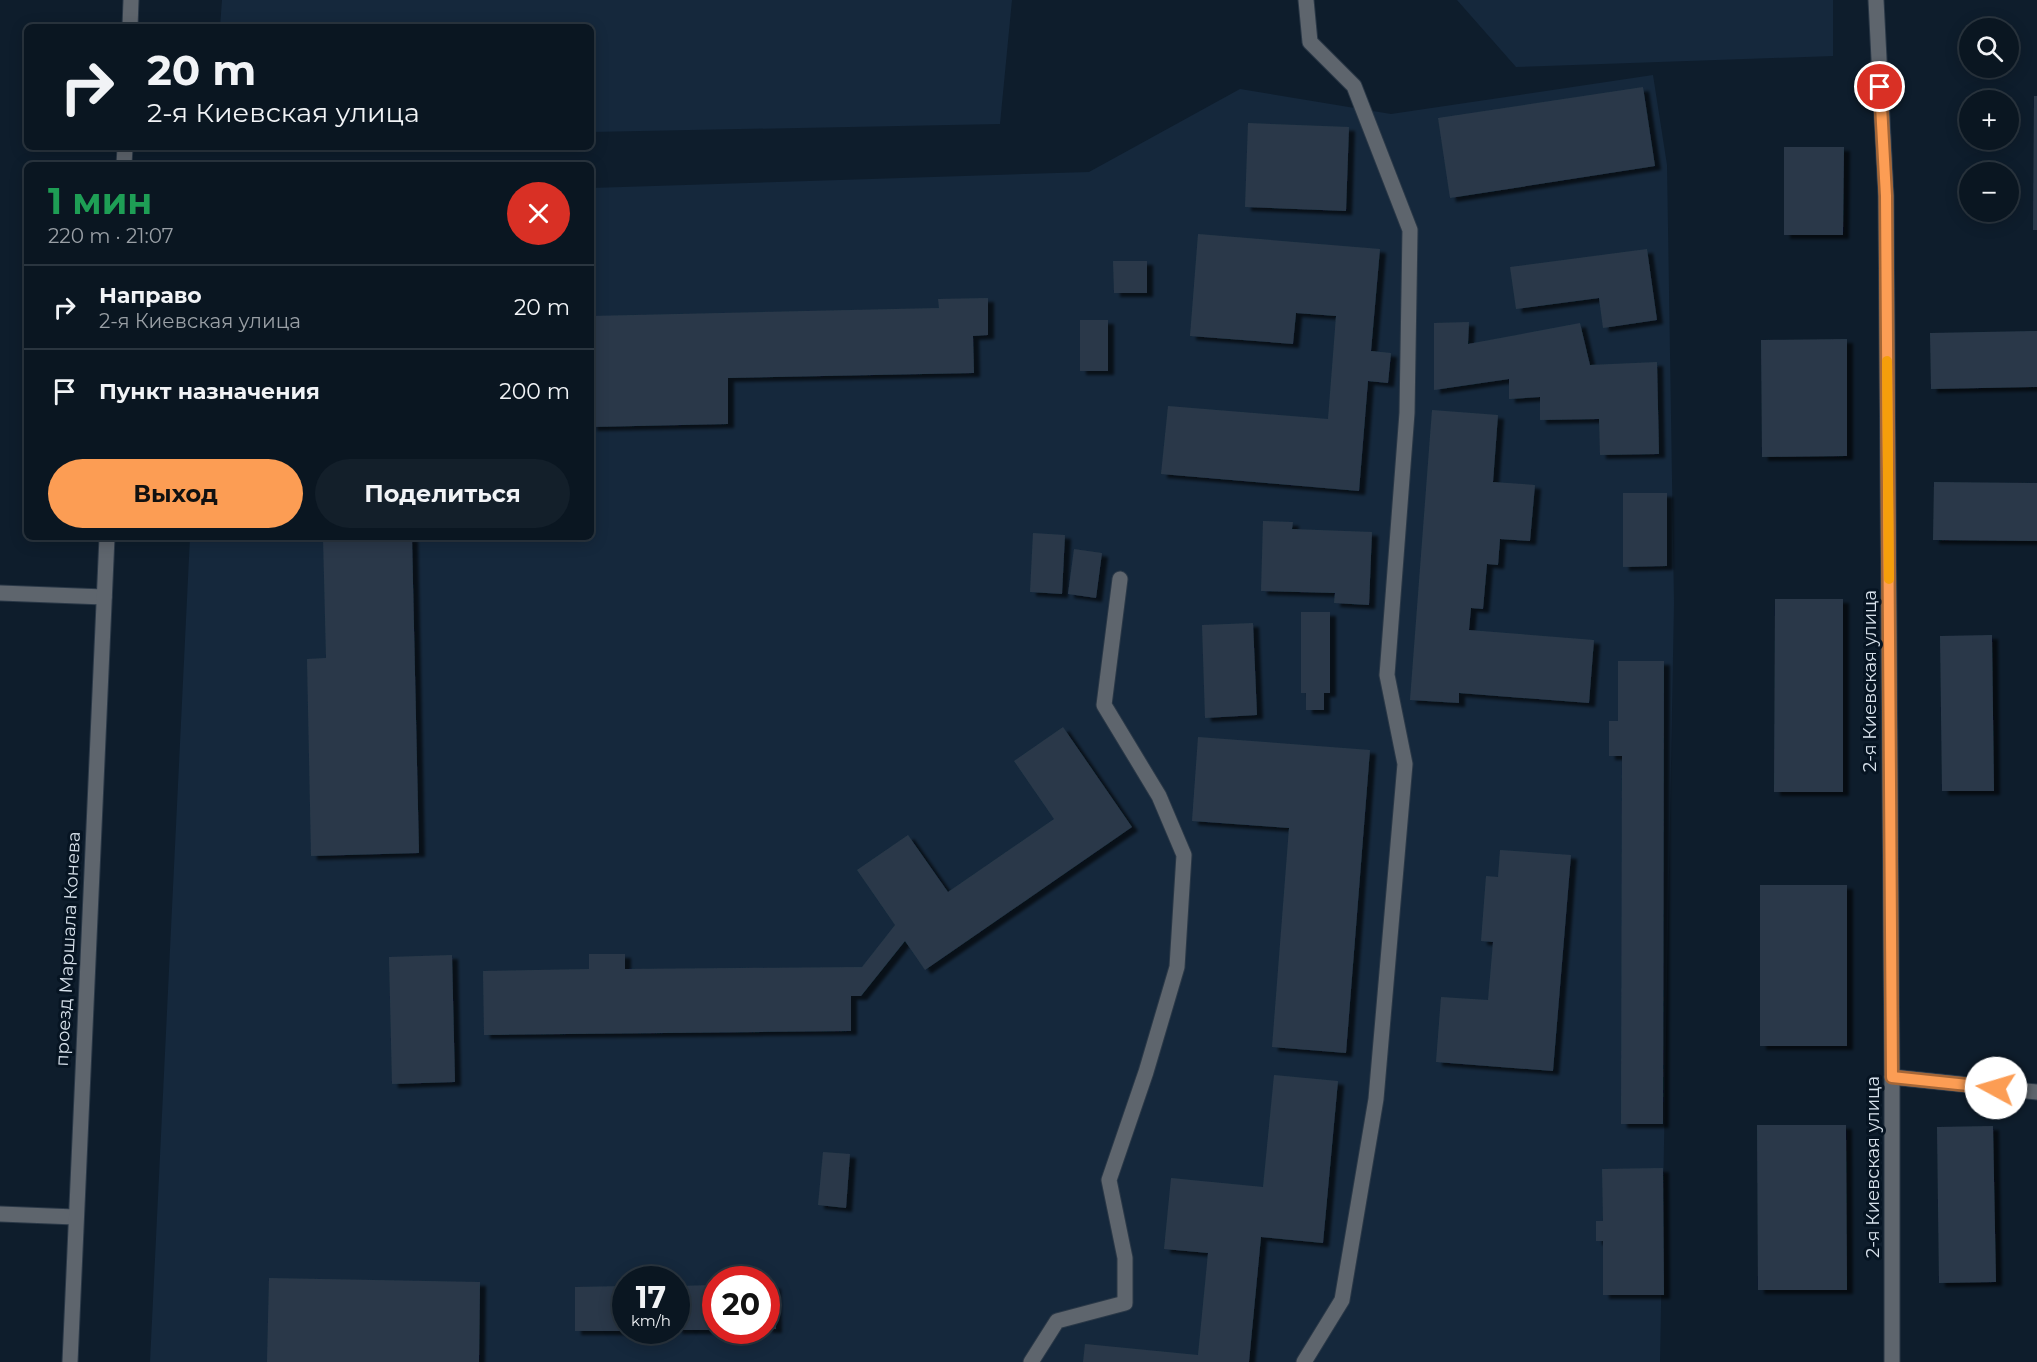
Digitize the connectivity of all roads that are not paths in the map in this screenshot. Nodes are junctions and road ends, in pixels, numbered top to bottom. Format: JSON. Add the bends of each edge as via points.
{"nodes":[{"id":1,"x":131,"y":0,"type":"edge"},
{"id":2,"x":1306,"y":0,"type":"edge"},
{"id":3,"x":1876,"y":0,"type":"edge"},
{"id":4,"x":130,"y":24,"type":"edge"},
{"id":5,"x":107,"y":540,"type":"edge"},
{"id":6,"x":1120,"y":579,"type":"dead end"},
{"id":7,"x":0,"y":593,"type":"edge"},
{"id":8,"x":104,"y":597,"type":"junction"},
{"id":9,"x":1892,"y":1077,"type":"junction"},
{"id":10,"x":2037,"y":1092,"type":"edge"},
{"id":11,"x":0,"y":1214,"type":"edge"},
{"id":12,"x":75,"y":1217,"type":"junction"},
{"id":13,"x":70,"y":1362,"type":"edge"},
{"id":14,"x":1031,"y":1362,"type":"edge"},
{"id":15,"x":1304,"y":1362,"type":"edge"},
{"id":16,"x":1892,"y":1362,"type":"edge"}],
"edges":[{"from":1,"to":4,"type":"street"},
{"from":2,"to":15,"type":"street","via":[[1310,42],[1354,86],[1410,230],[1407,413],[1387,675],[1405,764],[1376,1099],[1342,1300]]},
{"from":3,"to":9,"type":"street","name":"2-я Киевская улица","via":[[1886,196]]},
{"from":5,"to":8,"type":"street","name":"проезд Маршала Конева"},
{"from":6,"to":14,"type":"street","via":[[1104,705],[1159,796],[1184,855],[1177,967],[1109,1180],[1125,1258],[1125,1303],[1057,1321]]},
{"from":7,"to":8,"type":"street"},
{"from":8,"to":12,"type":"street","name":"проезд Маршала Конева"},
{"from":9,"to":10,"type":"street"},
{"from":9,"to":16,"type":"street","name":"2-я Киевская улица"},
{"from":11,"to":12,"type":"street"},
{"from":12,"to":13,"type":"street","name":"проезд Маршала Конева"}]}
